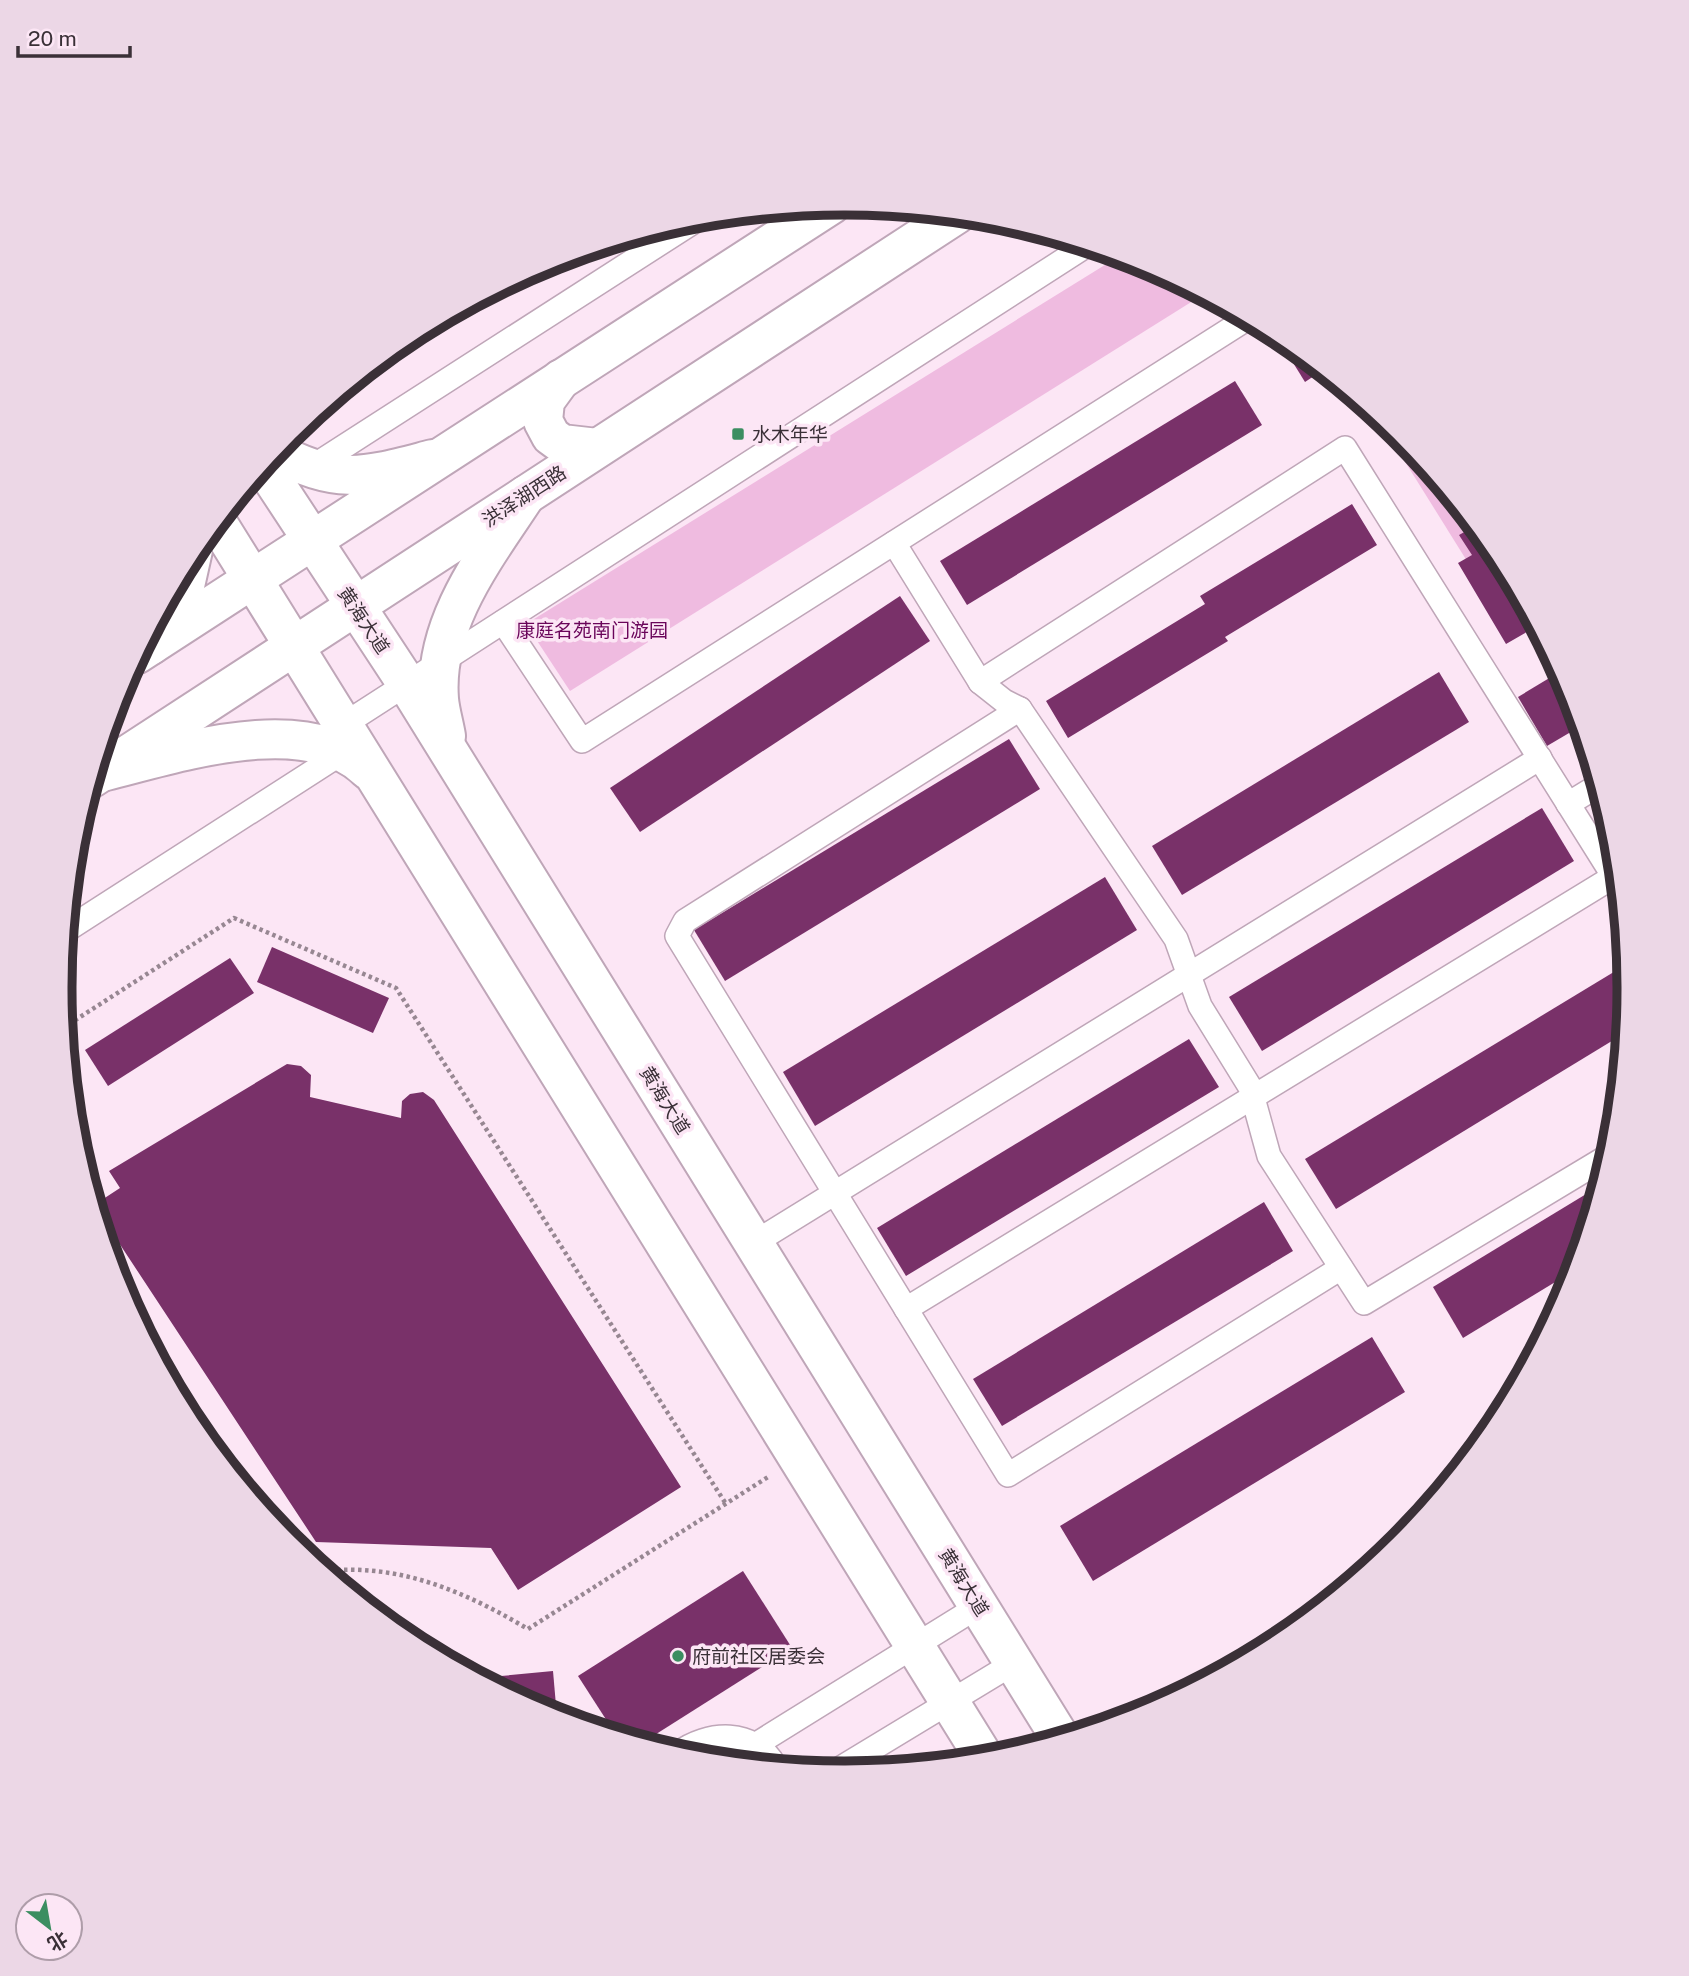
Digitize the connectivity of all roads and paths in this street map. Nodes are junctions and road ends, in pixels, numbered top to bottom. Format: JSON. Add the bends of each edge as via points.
{"nodes":[{"id":1,"x":813,"y":216,"type":"edge"},
{"id":2,"x":945,"y":222,"type":"edge"},
{"id":3,"x":671,"y":236,"type":"edge"},
{"id":4,"x":1077,"y":251,"type":"edge"},
{"id":5,"x":1239,"y":324,"type":"edge"},
{"id":6,"x":561,"y":379,"type":"junction"},
{"id":7,"x":597,"y":448,"type":"junction"},
{"id":8,"x":438,"y":458,"type":"junction"},
{"id":9,"x":284,"y":474,"type":"edge"},
{"id":10,"x":526,"y":495,"type":"junction"},
{"id":11,"x":222,"y":530,"type":"edge"},
{"id":12,"x":311,"y":540,"type":"junction"},
{"id":13,"x":894,"y":543,"type":"junction"},
{"id":14,"x":253,"y":578,"type":"junction"},
{"id":15,"x":354,"y":606,"type":"junction"},
{"id":16,"x":503,"y":622,"type":"junction"},
{"id":17,"x":152,"y":645,"type":"edge"},
{"id":18,"x":294,"y":645,"type":"junction"},
{"id":19,"x":440,"y":663,"type":"junction"},
{"id":20,"x":980,"y":681,"type":"junction"},
{"id":21,"x":407,"y":684,"type":"junction"},
{"id":22,"x":1020,"y":709,"type":"junction"},
{"id":23,"x":347,"y":741,"type":"junction"},
{"id":24,"x":449,"y":752,"type":"junction"},
{"id":25,"x":1540,"y":758,"type":"junction"},
{"id":26,"x":104,"y":770,"type":"edge"},
{"id":27,"x":103,"y":773,"type":"edge"},
{"id":28,"x":1591,"y":789,"type":"edge"},
{"id":29,"x":1568,"y":803,"type":"junction"},
{"id":30,"x":1606,"y":862,"type":"edge"},
{"id":31,"x":1610,"y":882,"type":"edge"},
{"id":32,"x":74,"y":924,"type":"edge"},
{"id":33,"x":1189,"y":975,"type":"junction"},
{"id":34,"x":73,"y":1022,"type":"edge"},
{"id":35,"x":1253,"y":1097,"type":"junction"},
{"id":36,"x":1597,"y":1163,"type":"edge"},
{"id":37,"x":835,"y":1193,"type":"junction"},
{"id":38,"x":754,"y":1243,"type":"junction"},
{"id":39,"x":1341,"y":1268,"type":"junction"},
{"id":40,"x":906,"y":1309,"type":"junction"},
{"id":41,"x":798,"y":1458,"type":"junction"},
{"id":42,"x":726,"y":1504,"type":"junction"},
{"id":43,"x":335,"y":1569,"type":"edge"},
{"id":44,"x":979,"y":1606,"type":"junction"},
{"id":45,"x":915,"y":1645,"type":"junction"},
{"id":46,"x":1014,"y":1663,"type":"junction"},
{"id":47,"x":949,"y":1701,"type":"junction"},
{"id":48,"x":1056,"y":1731,"type":"edge"},
{"id":49,"x":690,"y":1745,"type":"edge"},
{"id":50,"x":755,"y":1745,"type":"junction"},
{"id":51,"x":979,"y":1749,"type":"edge"},
{"id":52,"x":766,"y":1756,"type":"edge"},
{"id":53,"x":852,"y":1761,"type":"edge"}],
"edges":[{"from":1,"to":6,"type":"street"},
{"from":2,"to":7,"type":"street","name":"洪泽湖西路"},
{"from":3,"to":9,"type":"lane"},
{"from":4,"to":16,"type":"lane"},
{"from":5,"to":13,"type":"lane"},
{"from":6,"to":7,"type":"street","via":[[545,401],[543,421],[562,444]]},
{"from":6,"to":8,"type":"street"},
{"from":7,"to":10,"type":"street","name":"洪泽湖西路"},
{"from":8,"to":9,"type":"street","via":[[361,476]]},
{"from":8,"to":12,"type":"street"},
{"from":9,"to":12,"type":"street","name":"黄海大道"},
{"from":10,"to":15,"type":"street","name":"洪泽湖西路"},
{"from":10,"to":19,"type":"street","via":[[466,588]]},
{"from":11,"to":14,"type":"street"},
{"from":12,"to":14,"type":"street"},
{"from":12,"to":15,"type":"street","name":"黄海大道"},
{"from":13,"to":16,"type":"lane","via":[[582,741]]},
{"from":13,"to":20,"type":"lane"},
{"from":14,"to":17,"type":"street"},
{"from":14,"to":18,"type":"street"},
{"from":15,"to":18,"type":"street","name":"洪泽湖西路"},
{"from":15,"to":21,"type":"street","name":"黄海大道"},
{"from":16,"to":19,"type":"lane"},
{"from":18,"to":23,"type":"street"},
{"from":18,"to":26,"type":"street","name":"洪泽湖西路"},
{"from":19,"to":21,"type":"lane"},
{"from":19,"to":24,"type":"street","via":[[439,699]]},
{"from":20,"to":22,"type":"lane"},
{"from":20,"to":25,"type":"lane","via":[[1345,448]]},
{"from":21,"to":23,"type":"lane"},
{"from":21,"to":24,"type":"street","name":"黄海大道"},
{"from":22,"to":33,"type":"lane","via":[[1176,939]]},
{"from":22,"to":37,"type":"lane","via":[[685,921],[677,936]]},
{"from":23,"to":27,"type":"street","via":[[210,745]]},
{"from":23,"to":32,"type":"lane"},
{"from":23,"to":41,"type":"street","via":[[377,779]]},
{"from":24,"to":38,"type":"street","name":"黄海大道"},
{"from":25,"to":29,"type":"lane"},
{"from":25,"to":33,"type":"lane"},
{"from":28,"to":29,"type":"lane"},
{"from":29,"to":30,"type":"lane"},
{"from":31,"to":35,"type":"lane"},
{"from":33,"to":35,"type":"lane","via":[[1200,1006]]},
{"from":33,"to":37,"type":"lane"},
{"from":34,"to":42,"type":"path","via":[[234,918],[397,988]]},
{"from":35,"to":39,"type":"lane","via":[[1269,1156]]},
{"from":35,"to":40,"type":"lane"},
{"from":36,"to":39,"type":"lane","via":[[1364,1303]]},
{"from":37,"to":38,"type":"lane"},
{"from":37,"to":40,"type":"lane"},
{"from":38,"to":44,"type":"street","name":"黄海大道"},
{"from":39,"to":40,"type":"lane","via":[[1008,1475]]},
{"from":41,"to":42,"type":"path"},
{"from":41,"to":45,"type":"street"},
{"from":42,"to":43,"type":"path","via":[[528,1629],[442,1584]]},
{"from":44,"to":45,"type":"lane"},
{"from":44,"to":46,"type":"street","name":"黄海大道"},
{"from":45,"to":47,"type":"street"},
{"from":45,"to":50,"type":"lane"},
{"from":46,"to":47,"type":"lane"},
{"from":46,"to":48,"type":"street","name":"黄海大道"},
{"from":47,"to":51,"type":"street"},
{"from":47,"to":53,"type":"lane"},
{"from":49,"to":50,"type":"lane","via":[[714,1736],[736,1737]]},
{"from":50,"to":52,"type":"lane"}]}
